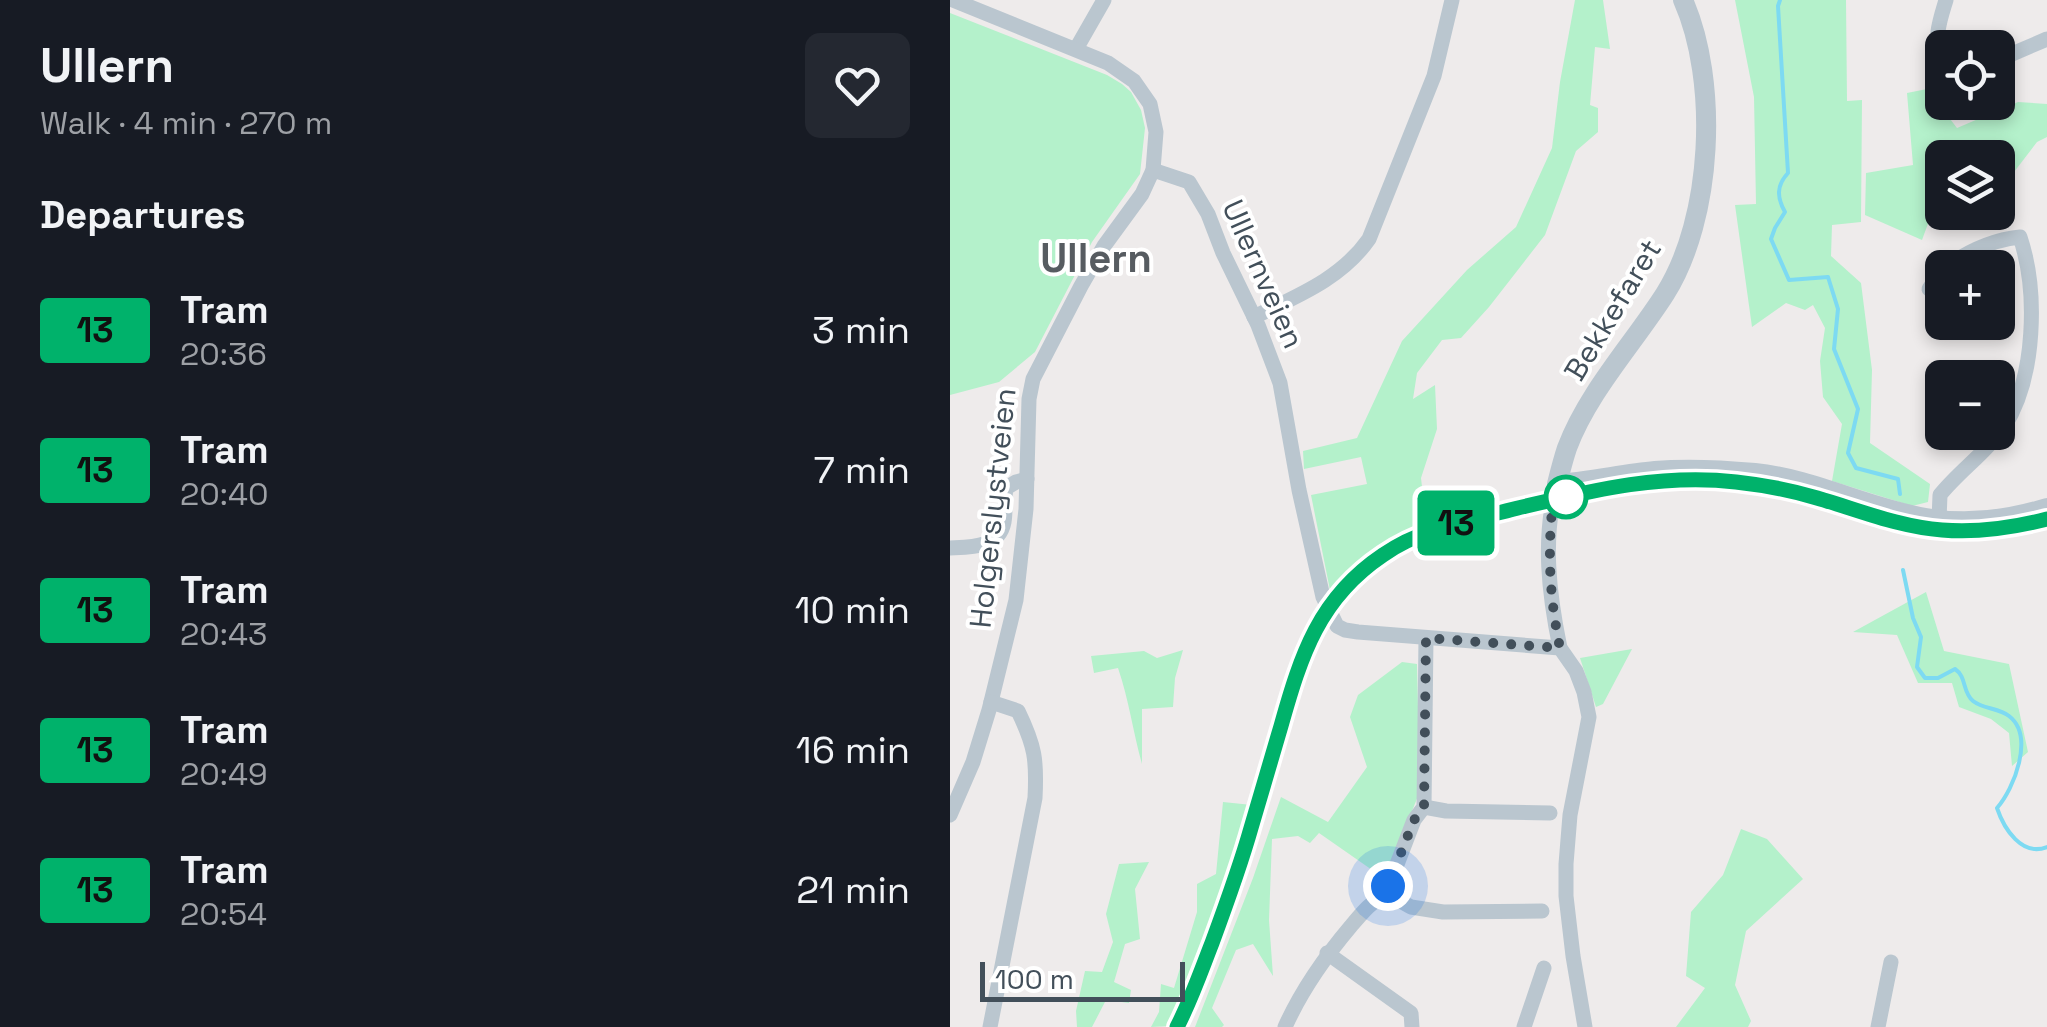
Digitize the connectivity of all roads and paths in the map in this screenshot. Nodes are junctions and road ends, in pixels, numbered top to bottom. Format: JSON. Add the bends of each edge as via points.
{"nodes":[{"id":1,"x":953,"y":0,"type":"edge"},
{"id":2,"x":1104,"y":0,"type":"edge"},
{"id":3,"x":1452,"y":0,"type":"edge"},
{"id":4,"x":1684,"y":0,"type":"edge"},
{"id":5,"x":1946,"y":0,"type":"edge"},
{"id":6,"x":1939,"y":30,"type":"edge"},
{"id":7,"x":2047,"y":39,"type":"edge"},
{"id":8,"x":1076,"y":48,"type":"junction"},
{"id":9,"x":2015,"y":53,"type":"edge"},
{"id":10,"x":1152,"y":170,"type":"junction"},
{"id":11,"x":1973,"y":250,"type":"edge"},
{"id":12,"x":1254,"y":317,"type":"junction"},
{"id":13,"x":1026,"y":480,"type":"junction"},
{"id":14,"x":1556,"y":484,"type":"junction"},
{"id":15,"x":2047,"y":508,"type":"edge"},
{"id":16,"x":1939,"y":520,"type":"junction"},
{"id":17,"x":950,"y":548,"type":"edge"},
{"id":18,"x":1426,"y":638,"type":"junction"},
{"id":19,"x":1560,"y":648,"type":"junction"},
{"id":20,"x":992,"y":702,"type":"junction"},
{"id":21,"x":1424,"y":808,"type":"junction"},
{"id":22,"x":1550,"y":813,"type":"dead end"},
{"id":23,"x":950,"y":814,"type":"edge"},
{"id":24,"x":1386,"y":893,"type":"junction"},
{"id":25,"x":1542,"y":911,"type":"dead end"},
{"id":26,"x":1327,"y":954,"type":"junction"},
{"id":27,"x":1891,"y":962,"type":"dead end"},
{"id":28,"x":1544,"y":968,"type":"dead end"},
{"id":29,"x":990,"y":1027,"type":"edge"},
{"id":30,"x":1285,"y":1027,"type":"edge"},
{"id":31,"x":1412,"y":1027,"type":"edge"},
{"id":32,"x":1524,"y":1027,"type":"edge"},
{"id":33,"x":1586,"y":1027,"type":"edge"},
{"id":34,"x":1878,"y":1027,"type":"edge"}],
"edges":[{"from":1,"to":8,"type":"street"},
{"from":2,"to":8,"type":"street"},
{"from":3,"to":12,"type":"street","via":[[1434,76],[1369,239],[1323,283]]},
{"from":4,"to":14,"type":"street","name":"Bekkefaret","via":[[1704,72],[1705,147],[1694,219],[1666,292],[1571,438]]},
{"from":5,"to":6,"type":"street"},
{"from":7,"to":9,"type":"street"},
{"from":8,"to":10,"type":"street","via":[[1134,81],[1150,104],[1156,132]]},
{"from":10,"to":12,"type":"street","name":"Ullernveien","via":[[1188,182]]},
{"from":10,"to":13,"type":"street","name":"Holgerslystveien","via":[[1034,379]]},
{"from":11,"to":16,"type":"street","via":[[2020,236],[2032,314],[2026,368],[2011,414],[1940,496]]},
{"from":12,"to":18,"type":"street","name":"Ullernveien","via":[[1280,383],[1323,597],[1337,626]]},
{"from":13,"to":17,"type":"street","via":[[1006,488],[997,537]]},
{"from":13,"to":20,"type":"street","name":"Holgerslystveien","via":[[1016,600]]},
{"from":14,"to":16,"type":"street","via":[[1675,470],[1759,474]]},
{"from":14,"to":19,"type":"street","name":"Bekkefaret","via":[[1548,544]]},
{"from":15,"to":16,"type":"street","via":[[2004,519]]},
{"from":18,"to":19,"type":"street","name":"Ullernveien"},
{"from":18,"to":21,"type":"street"},
{"from":19,"to":33,"type":"street","via":[[1580,682],[1589,716],[1566,864]]},
{"from":20,"to":23,"type":"street","name":"Holgerslystveien"},
{"from":20,"to":29,"type":"street","via":[[1018,711],[1036,762],[1035,798]]},
{"from":21,"to":22,"type":"street"},
{"from":21,"to":24,"type":"street"},
{"from":24,"to":25,"type":"street","via":[[1411,907],[1443,912]]},
{"from":24,"to":26,"type":"street"},
{"from":26,"to":30,"type":"street"},
{"from":26,"to":31,"type":"street","via":[[1410,1013]]},
{"from":27,"to":34,"type":"street"},
{"from":28,"to":32,"type":"street"}]}
